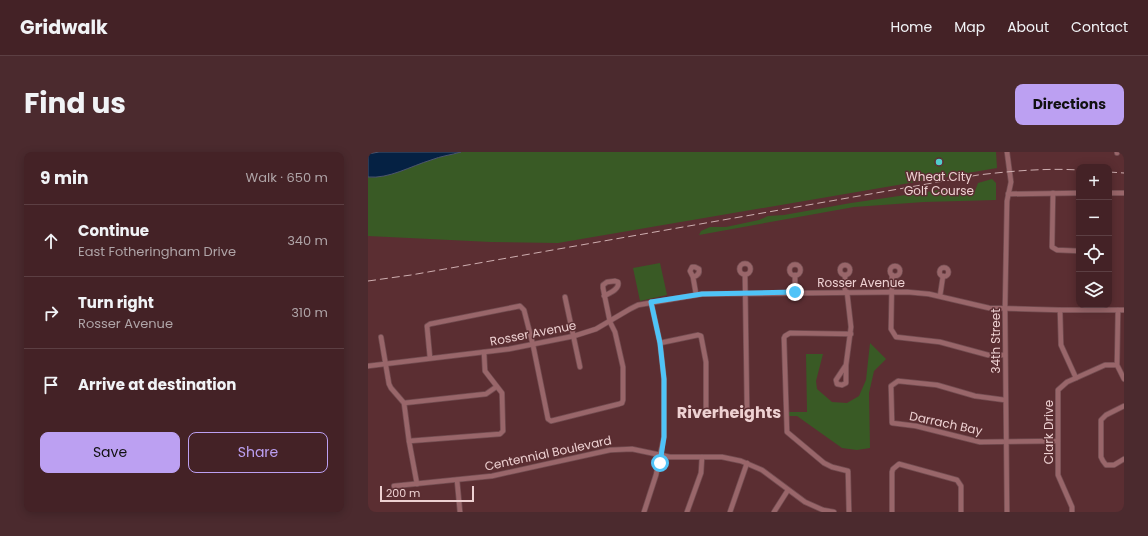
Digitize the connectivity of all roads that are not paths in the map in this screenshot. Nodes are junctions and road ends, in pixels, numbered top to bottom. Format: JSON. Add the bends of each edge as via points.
{"nodes":[{"id":1,"x":1007,"y":152,"type":"edge"},
{"id":2,"x":1053,"y":193,"type":"junction"},
{"id":3,"x":1076,"y":193,"type":"edge"},
{"id":4,"x":1112,"y":193,"type":"edge"},
{"id":5,"x":1124,"y":193,"type":"edge"},
{"id":6,"x":1008,"y":194,"type":"junction"},
{"id":7,"x":1076,"y":250,"type":"edge"},
{"id":8,"x":745,"y":275,"type":"dead end"},
{"id":9,"x":795,"y":275,"type":"dead end"},
{"id":10,"x":845,"y":275,"type":"dead end"},
{"id":11,"x":892,"y":275,"type":"dead end"},
{"id":12,"x":943,"y":276,"type":"dead end"},
{"id":13,"x":693,"y":277,"type":"dead end"},
{"id":14,"x":745,"y":292,"type":"junction"},
{"id":15,"x":795,"y":292,"type":"junction"},
{"id":16,"x":846,"y":292,"type":"junction"},
{"id":17,"x":892,"y":292,"type":"junction"},
{"id":18,"x":696,"y":294,"type":"junction"},
{"id":19,"x":604,"y":296,"type":"dead end"},
{"id":20,"x":940,"y":296,"type":"junction"},
{"id":21,"x":565,"y":297,"type":"dead end"},
{"id":22,"x":651,"y":302,"type":"junction"},
{"id":23,"x":1005,"y":309,"type":"junction"},
{"id":24,"x":1060,"y":310,"type":"junction"},
{"id":25,"x":1118,"y":310,"type":"junction"},
{"id":26,"x":1124,"y":310,"type":"edge"},
{"id":27,"x":610,"y":322,"type":"junction"},
{"id":28,"x":851,"y":334,"type":"junction"},
{"id":29,"x":574,"y":336,"type":"junction"},
{"id":30,"x":381,"y":337,"type":"dead end"},
{"id":31,"x":660,"y":343,"type":"junction"},
{"id":32,"x":533,"y":345,"type":"junction"},
{"id":33,"x":484,"y":352,"type":"junction"},
{"id":34,"x":1005,"y":355,"type":"junction"},
{"id":35,"x":430,"y":358,"type":"junction"},
{"id":36,"x":386,"y":363,"type":"junction"},
{"id":37,"x":846,"y":365,"type":"dead end"},
{"id":38,"x":1117,"y":365,"type":"junction"},
{"id":39,"x":368,"y":366,"type":"edge"},
{"id":40,"x":580,"y":367,"type":"dead end"},
{"id":41,"x":1076,"y":378,"type":"junction"},
{"id":42,"x":1124,"y":379,"type":"edge"},
{"id":43,"x":496,"y":387,"type":"junction"},
{"id":44,"x":1005,"y":400,"type":"junction"},
{"id":45,"x":404,"y":403,"type":"junction"},
{"id":46,"x":1124,"y":406,"type":"edge"},
{"id":47,"x":409,"y":441,"type":"junction"},
{"id":48,"x":1058,"y":441,"type":"junction"},
{"id":49,"x":1006,"y":442,"type":"junction"},
{"id":50,"x":661,"y":455,"type":"junction"},
{"id":51,"x":702,"y":457,"type":"junction"},
{"id":52,"x":1124,"y":459,"type":"edge"},
{"id":53,"x":747,"y":463,"type":"junction"},
{"id":54,"x":457,"y":480,"type":"junction"},
{"id":55,"x":416,"y":484,"type":"junction"},
{"id":56,"x":394,"y":486,"type":"dead end"},
{"id":57,"x":788,"y":490,"type":"junction"},
{"id":58,"x":460,"y":512,"type":"edge"},
{"id":59,"x":644,"y":512,"type":"edge"},
{"id":60,"x":687,"y":512,"type":"edge"},
{"id":61,"x":730,"y":512,"type":"edge"},
{"id":62,"x":774,"y":512,"type":"edge"},
{"id":63,"x":834,"y":512,"type":"edge"},
{"id":64,"x":849,"y":512,"type":"edge"},
{"id":65,"x":892,"y":512,"type":"edge"},
{"id":66,"x":961,"y":512,"type":"edge"},
{"id":67,"x":1006,"y":512,"type":"edge"},
{"id":68,"x":1072,"y":512,"type":"edge"}],
"edges":[{"from":1,"to":6,"type":"street","name":"34th Street","via":[[1011,186]]},
{"from":2,"to":3,"type":"street"},
{"from":2,"to":6,"type":"street"},
{"from":2,"to":7,"type":"street","via":[[1052,247],[1058,250]]},
{"from":4,"to":5,"type":"street"},
{"from":6,"to":23,"type":"street","name":"34th Street"},
{"from":8,"to":14,"type":"street"},
{"from":9,"to":15,"type":"street"},
{"from":10,"to":16,"type":"street"},
{"from":11,"to":17,"type":"street"},
{"from":12,"to":20,"type":"street"},
{"from":13,"to":18,"type":"street"},
{"from":14,"to":15,"type":"street","name":"Rosser Avenue"},
{"from":14,"to":18,"type":"street","name":"Rosser Avenue"},
{"from":14,"to":31,"type":"street","via":[[745,412],[708,412],[706,409],[706,362],[701,336]]},
{"from":15,"to":16,"type":"street","name":"Rosser Avenue"},
{"from":16,"to":17,"type":"street","name":"Rosser Avenue"},
{"from":16,"to":28,"type":"street"},
{"from":17,"to":20,"type":"street","name":"Rosser Avenue"},
{"from":17,"to":34,"type":"street","via":[[891,328],[896,337],[940,342],[988,355]]},
{"from":18,"to":22,"type":"street","name":"Rosser Avenue"},
{"from":19,"to":27,"type":"street"},
{"from":20,"to":23,"type":"street","name":"Rosser Avenue","via":[[989,308]]},
{"from":21,"to":29,"type":"street"},
{"from":22,"to":27,"type":"street","name":"Rosser Avenue","via":[[630,309]]},
{"from":22,"to":31,"type":"street"},
{"from":23,"to":24,"type":"street","name":"Rosser Avenue"},
{"from":23,"to":34,"type":"street","name":"34th Street"},
{"from":24,"to":25,"type":"street","name":"Rosser Avenue"},
{"from":24,"to":41,"type":"street","via":[[1061,345]]},
{"from":25,"to":26,"type":"street","name":"Rosser Avenue"},
{"from":25,"to":38,"type":"street"},
{"from":27,"to":29,"type":"street","name":"Rosser Avenue","via":[[596,330]]},
{"from":27,"to":32,"type":"street","via":[[623,366],[623,400],[619,404],[551,421],[548,419]]},
{"from":28,"to":37,"type":"street"},
{"from":28,"to":64,"type":"street","via":[[790,333],[784,338],[787,432],[824,463],[848,471]]},
{"from":29,"to":32,"type":"street","name":"Rosser Avenue"},
{"from":29,"to":40,"type":"street"},
{"from":30,"to":36,"type":"street"},
{"from":31,"to":50,"type":"street","via":[[664,379],[664,437]]},
{"from":32,"to":33,"type":"street","name":"Rosser Avenue"},
{"from":32,"to":35,"type":"street","via":[[524,310],[517,306],[430,324],[427,326]]},
{"from":33,"to":35,"type":"street","name":"Rosser Avenue"},
{"from":33,"to":43,"type":"street","via":[[485,372]]},
{"from":34,"to":44,"type":"street","name":"34th Street"},
{"from":35,"to":36,"type":"street","name":"Rosser Avenue"},
{"from":36,"to":39,"type":"street","name":"Rosser Avenue"},
{"from":36,"to":45,"type":"street","via":[[390,388]]},
{"from":38,"to":41,"type":"street","name":"Clark Drive","via":[[1105,365]]},
{"from":38,"to":42,"type":"street"},
{"from":41,"to":48,"type":"street","name":"Clark Drive","via":[[1058,390]]},
{"from":43,"to":45,"type":"street","via":[[486,394]]},
{"from":43,"to":47,"type":"street","via":[[503,398],[504,427],[500,434]]},
{"from":44,"to":49,"type":"street","name":"34th Street"},
{"from":44,"to":49,"type":"street","name":"Darrach Bay","via":[[975,396],[937,385],[898,381],[891,386],[892,423],[916,426],[980,442]]},
{"from":45,"to":47,"type":"street"},
{"from":46,"to":52,"type":"street","via":[[1101,420],[1101,457],[1106,465],[1114,465]]},
{"from":47,"to":55,"type":"street"},
{"from":48,"to":49,"type":"street"},
{"from":48,"to":68,"type":"street","name":"Clark Drive","via":[[1058,475]]},
{"from":49,"to":67,"type":"street","name":"34th Street"},
{"from":50,"to":51,"type":"street","name":"Centennial Boulevard"},
{"from":50,"to":54,"type":"street","name":"Centennial Boulevard","via":[[632,449],[615,449],[505,474]]},
{"from":50,"to":59,"type":"street"},
{"from":51,"to":53,"type":"street","name":"Centennial Boulevard","via":[[728,458]]},
{"from":51,"to":60,"type":"street","via":[[701,473]]},
{"from":53,"to":57,"type":"street","name":"Centennial Boulevard","via":[[762,470]]},
{"from":53,"to":61,"type":"street"},
{"from":54,"to":55,"type":"street","name":"Centennial Boulevard"},
{"from":54,"to":58,"type":"street"},
{"from":55,"to":56,"type":"street","name":"Centennial Boulevard"},
{"from":57,"to":62,"type":"street"},
{"from":57,"to":63,"type":"street","name":"Centennial Boulevard","via":[[813,506]]},
{"from":65,"to":66,"type":"street","via":[[892,472],[899,464],[957,480],[961,486]]}]}
